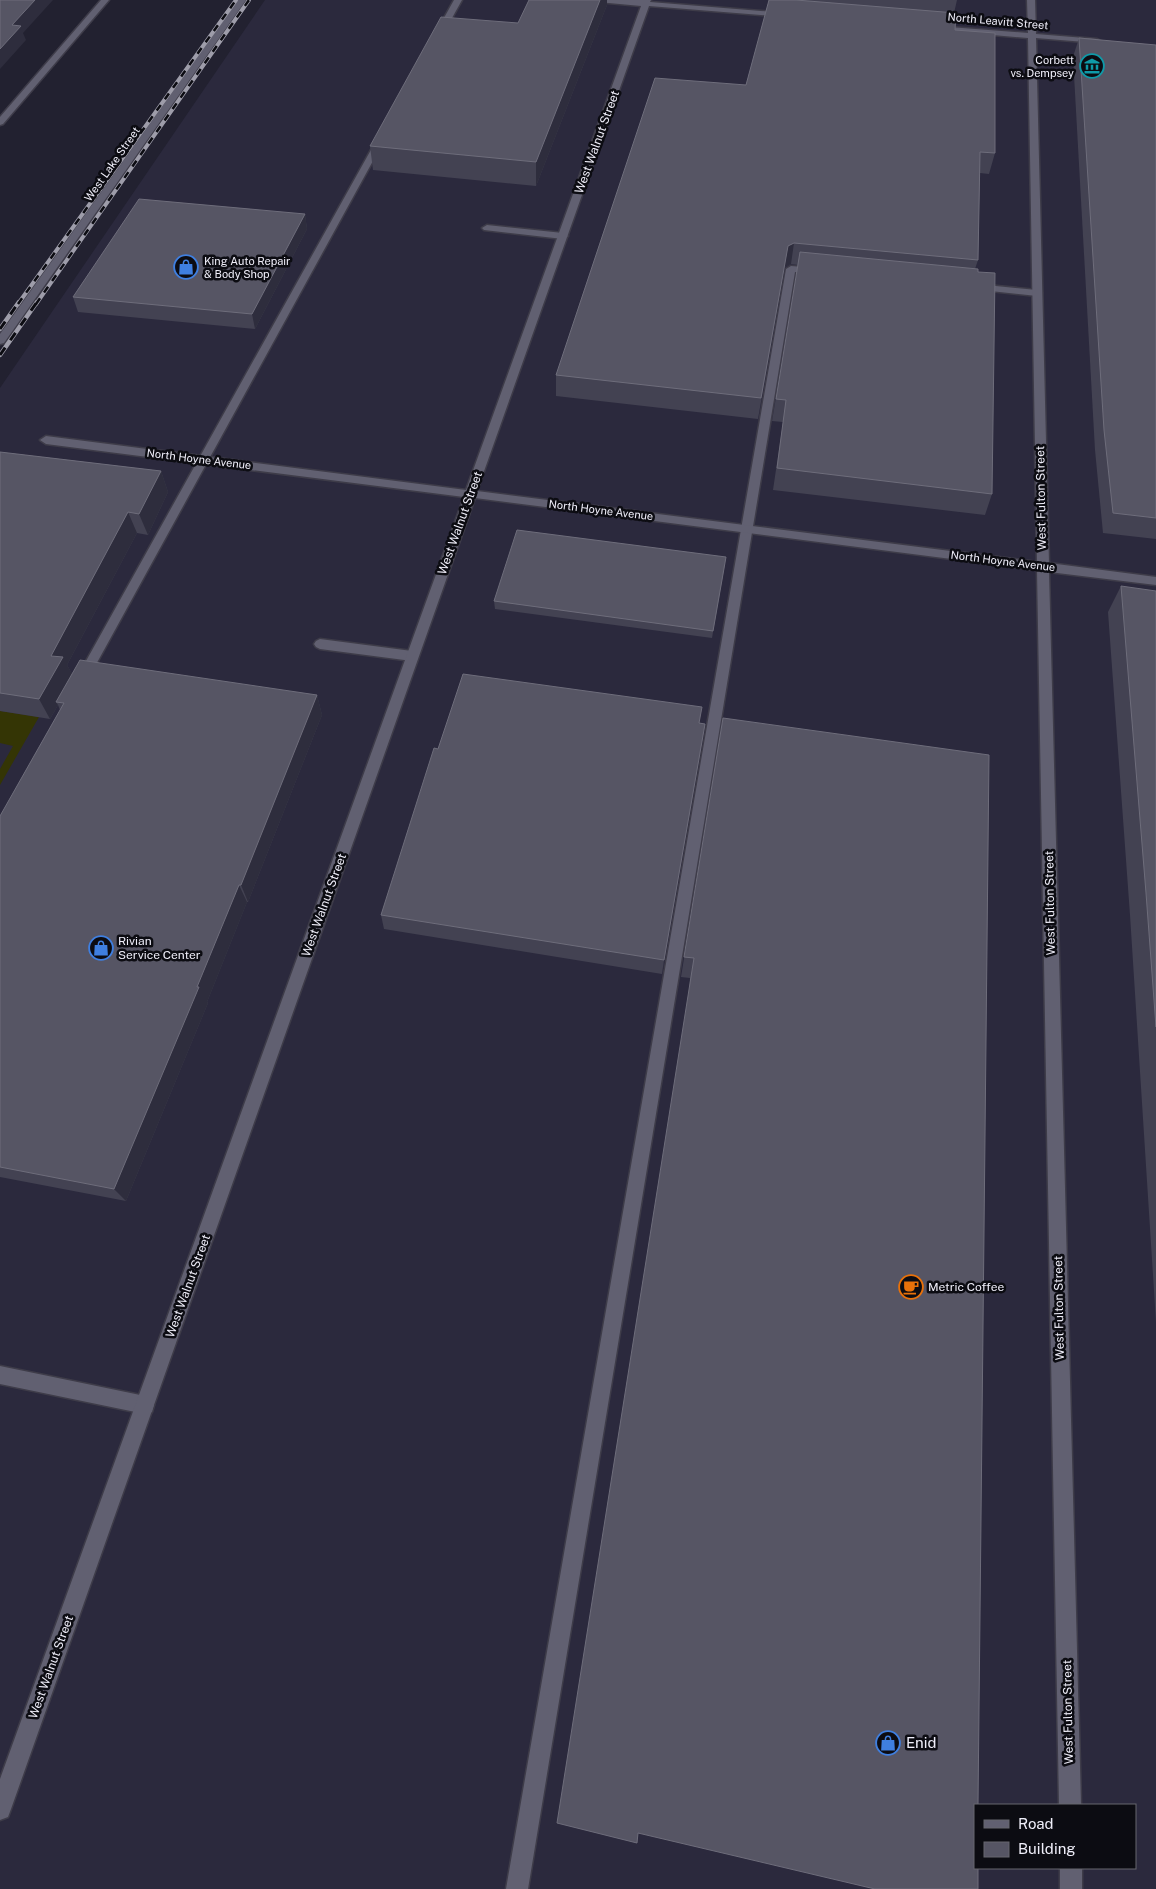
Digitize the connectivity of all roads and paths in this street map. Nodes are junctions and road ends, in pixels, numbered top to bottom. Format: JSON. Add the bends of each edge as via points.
{"nodes":[{"id":1,"x":105,"y":0,"type":"edge"},
{"id":2,"x":242,"y":0,"type":"edge"},
{"id":3,"x":458,"y":0,"type":"edge"},
{"id":4,"x":598,"y":0,"type":"edge"},
{"id":5,"x":1031,"y":0,"type":"edge"},
{"id":6,"x":647,"y":2,"type":"edge"},
{"id":7,"x":800,"y":16,"type":"edge"},
{"id":8,"x":929,"y":27,"type":"edge"},
{"id":9,"x":1031,"y":36,"type":"junction"},
{"id":10,"x":1107,"y":42,"type":"edge"},
{"id":11,"x":432,"y":46,"type":"edge"},
{"id":12,"x":0,"y":122,"type":"edge"},
{"id":13,"x":384,"y":133,"type":"edge"},
{"id":14,"x":487,"y":228,"type":"dead end"},
{"id":15,"x":563,"y":236,"type":"junction"},
{"id":16,"x":830,"y":272,"type":"edge"},
{"id":17,"x":967,"y":286,"type":"edge"},
{"id":18,"x":1037,"y":293,"type":"junction"},
{"id":19,"x":0,"y":341,"type":"edge"},
{"id":20,"x":46,"y":440,"type":"dead end"},
{"id":21,"x":204,"y":460,"type":"junction"},
{"id":22,"x":471,"y":494,"type":"junction"},
{"id":23,"x":746,"y":529,"type":"junction"},
{"id":24,"x":1043,"y":566,"type":"junction"},
{"id":25,"x":1156,"y":581,"type":"edge"},
{"id":26,"x":320,"y":644,"type":"dead end"},
{"id":27,"x":412,"y":656,"type":"junction"},
{"id":28,"x":78,"y":685,"type":"edge"},
{"id":29,"x":0,"y":1375,"type":"edge"},
{"id":30,"x":145,"y":1405,"type":"junction"},
{"id":31,"x":1070,"y":1804,"type":"edge"},
{"id":32,"x":0,"y":1809,"type":"edge"},
{"id":33,"x":1071,"y":1869,"type":"edge"},
{"id":34,"x":517,"y":1889,"type":"edge"},
{"id":35,"x":1071,"y":1889,"type":"edge"}],
"edges":[{"from":1,"to":12,"type":"street"},
{"from":2,"to":19,"type":"street","name":"West Lake Street"},
{"from":3,"to":11,"type":"street"},
{"from":4,"to":6,"type":"street"},
{"from":5,"to":9,"type":"street","name":"West Fulton Street"},
{"from":6,"to":7,"type":"street"},
{"from":6,"to":15,"type":"street","name":"West Walnut Street"},
{"from":8,"to":9,"type":"street","name":"North Leavitt Street"},
{"from":9,"to":10,"type":"street","name":"North Leavitt Street"},
{"from":9,"to":18,"type":"street","name":"West Fulton Street"},
{"from":13,"to":21,"type":"street"},
{"from":14,"to":15,"type":"street"},
{"from":15,"to":22,"type":"street","name":"West Walnut Street"},
{"from":16,"to":23,"type":"street","via":[[791,268]]},
{"from":17,"to":18,"type":"street"},
{"from":18,"to":24,"type":"street","name":"West Fulton Street"},
{"from":20,"to":21,"type":"street","name":"North Hoyne Avenue"},
{"from":21,"to":22,"type":"street","name":"North Hoyne Avenue"},
{"from":21,"to":28,"type":"street"},
{"from":22,"to":23,"type":"street","name":"North Hoyne Avenue"},
{"from":22,"to":27,"type":"street","name":"West Walnut Street"},
{"from":23,"to":24,"type":"street","name":"North Hoyne Avenue"},
{"from":23,"to":34,"type":"street"},
{"from":24,"to":25,"type":"street","name":"North Hoyne Avenue"},
{"from":24,"to":31,"type":"street","name":"West Fulton Street"},
{"from":26,"to":27,"type":"street"},
{"from":27,"to":30,"type":"street","name":"West Walnut Street"},
{"from":29,"to":30,"type":"street"},
{"from":30,"to":32,"type":"street","name":"West Walnut Street"},
{"from":33,"to":35,"type":"street"}]}
